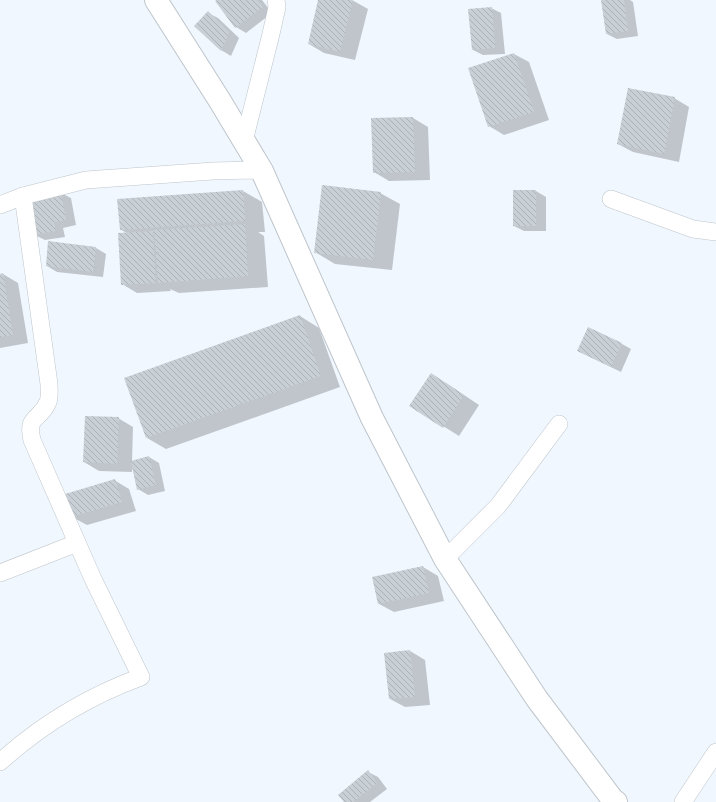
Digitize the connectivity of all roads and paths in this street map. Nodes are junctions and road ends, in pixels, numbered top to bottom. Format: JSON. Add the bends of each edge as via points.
{"nodes":[{"id":1,"x":156,"y":0,"type":"edge"},
{"id":2,"x":276,"y":0,"type":"edge"},
{"id":3,"x":244,"y":141,"type":"junction"},
{"id":4,"x":262,"y":172,"type":"junction"},
{"id":5,"x":23,"y":196,"type":"junction"},
{"id":6,"x":611,"y":199,"type":"dead end"},
{"id":7,"x":0,"y":205,"type":"edge"},
{"id":8,"x":716,"y":232,"type":"edge"},
{"id":9,"x":559,"y":424,"type":"dead end"},
{"id":10,"x":77,"y":543,"type":"junction"},
{"id":11,"x":446,"y":559,"type":"junction"},
{"id":12,"x":0,"y":573,"type":"edge"},
{"id":13,"x":716,"y":752,"type":"edge"},
{"id":14,"x":0,"y":762,"type":"edge"},
{"id":15,"x":616,"y":802,"type":"edge"},
{"id":16,"x":683,"y":802,"type":"edge"}],
"edges":[{"from":1,"to":3,"type":"street"},
{"from":2,"to":3,"type":"street","via":[[277,7],[271,34]]},
{"from":3,"to":4,"type":"street"},
{"from":4,"to":5,"type":"street","via":[[213,171],[86,180]]},
{"from":4,"to":11,"type":"street","via":[[372,418]]},
{"from":5,"to":7,"type":"street"},
{"from":5,"to":10,"type":"street","via":[[49,384],[49,401],[29,429]]},
{"from":6,"to":8,"type":"street","via":[[693,229]]},
{"from":9,"to":11,"type":"street","via":[[498,506]]},
{"from":10,"to":12,"type":"street"},
{"from":10,"to":14,"type":"street","via":[[141,677],[84,702],[55,719],[12,750]]},
{"from":11,"to":15,"type":"street","via":[[537,699]]},
{"from":13,"to":16,"type":"street"}]}
